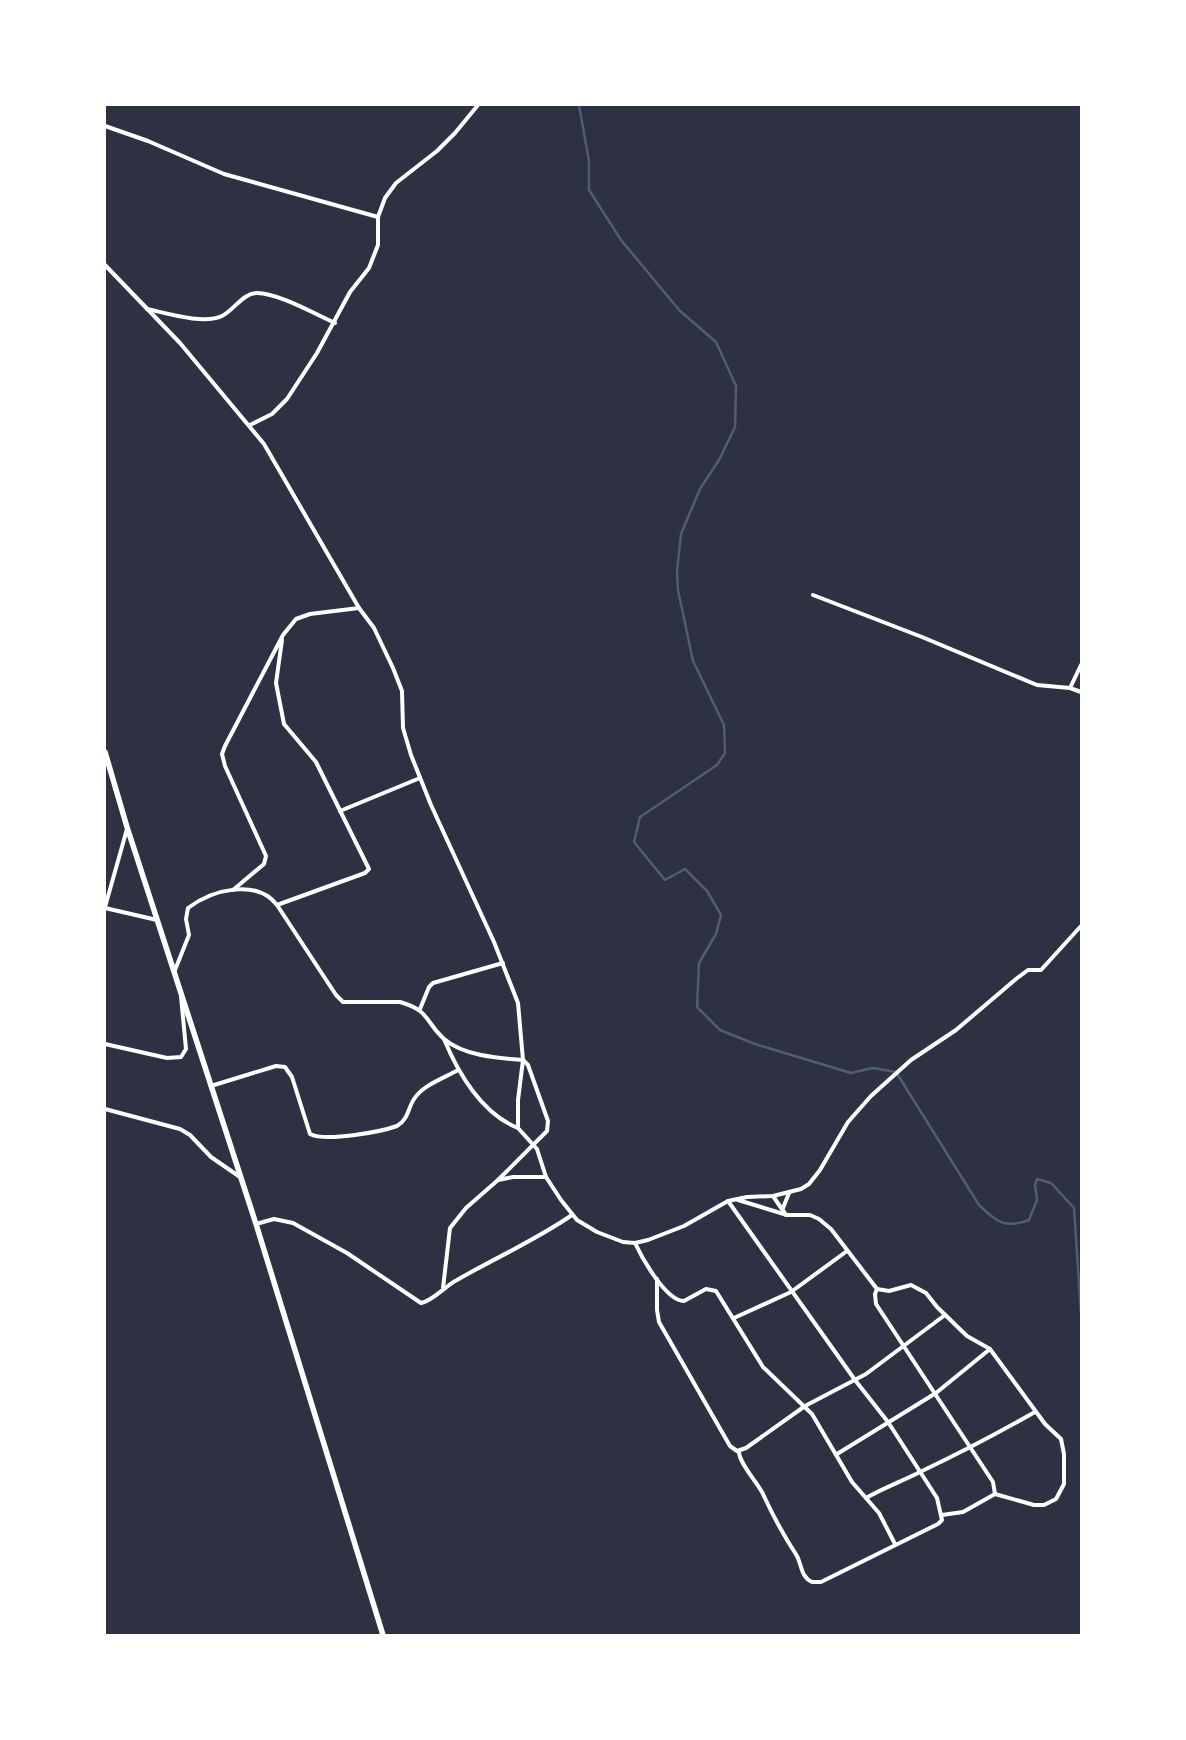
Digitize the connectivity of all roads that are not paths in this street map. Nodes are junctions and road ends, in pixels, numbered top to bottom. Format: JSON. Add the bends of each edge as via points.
{"nodes":[{"id":1,"x":478,"y":105,"type":"edge"},
{"id":2,"x":105,"y":126,"type":"edge"},
{"id":3,"x":378,"y":217,"type":"junction"},
{"id":4,"x":105,"y":265,"type":"edge"},
{"id":5,"x":147,"y":309,"type":"junction"},
{"id":6,"x":335,"y":323,"type":"junction"},
{"id":7,"x":250,"y":424,"type":"junction"},
{"id":8,"x":813,"y":595,"type":"dead end"},
{"id":9,"x":359,"y":608,"type":"junction"},
{"id":10,"x":283,"y":635,"type":"junction"},
{"id":11,"x":1081,"y":665,"type":"edge"},
{"id":12,"x":1070,"y":688,"type":"junction"},
{"id":13,"x":1081,"y":692,"type":"edge"},
{"id":14,"x":105,"y":752,"type":"edge"},
{"id":15,"x":420,"y":778,"type":"junction"},
{"id":16,"x":340,"y":812,"type":"junction"},
{"id":17,"x":127,"y":827,"type":"junction"},
{"id":18,"x":233,"y":890,"type":"junction"},
{"id":19,"x":277,"y":906,"type":"junction"},
{"id":20,"x":105,"y":907,"type":"edge"},
{"id":21,"x":159,"y":921,"type":"junction"},
{"id":22,"x":1081,"y":926,"type":"edge"},
{"id":23,"x":503,"y":963,"type":"junction"},
{"id":24,"x":174,"y":970,"type":"junction"},
{"id":25,"x":181,"y":992,"type":"junction"},
{"id":26,"x":420,"y":1009,"type":"junction"},
{"id":27,"x":444,"y":1039,"type":"junction"},
{"id":28,"x":105,"y":1044,"type":"edge"},
{"id":29,"x":523,"y":1060,"type":"junction"},
{"id":30,"x":458,"y":1070,"type":"junction"},
{"id":31,"x":211,"y":1086,"type":"junction"},
{"id":32,"x":105,"y":1109,"type":"edge"},
{"id":33,"x":518,"y":1128,"type":"junction"},
{"id":34,"x":533,"y":1145,"type":"junction"},
{"id":35,"x":240,"y":1177,"type":"junction"},
{"id":36,"x":546,"y":1177,"type":"junction"},
{"id":37,"x":498,"y":1180,"type":"junction"},
{"id":38,"x":789,"y":1192,"type":"junction"},
{"id":39,"x":773,"y":1196,"type":"junction"},
{"id":40,"x":736,"y":1199,"type":"junction"},
{"id":41,"x":728,"y":1202,"type":"junction"},
{"id":42,"x":783,"y":1208,"type":"junction"},
{"id":43,"x":572,"y":1215,"type":"junction"},
{"id":44,"x":786,"y":1215,"type":"junction"},
{"id":45,"x":256,"y":1224,"type":"junction"},
{"id":46,"x":635,"y":1243,"type":"junction"},
{"id":47,"x":847,"y":1251,"type":"junction"},
{"id":48,"x":657,"y":1279,"type":"junction"},
{"id":49,"x":443,"y":1288,"type":"junction"},
{"id":50,"x":877,"y":1289,"type":"junction"},
{"id":51,"x":791,"y":1292,"type":"junction"},
{"id":52,"x":945,"y":1315,"type":"junction"},
{"id":53,"x":734,"y":1318,"type":"junction"},
{"id":54,"x":905,"y":1347,"type":"junction"},
{"id":55,"x":990,"y":1349,"type":"junction"},
{"id":56,"x":855,"y":1380,"type":"junction"},
{"id":57,"x":936,"y":1393,"type":"junction"},
{"id":58,"x":805,"y":1406,"type":"junction"},
{"id":59,"x":1036,"y":1412,"type":"junction"},
{"id":60,"x":888,"y":1422,"type":"junction"},
{"id":61,"x":971,"y":1448,"type":"junction"},
{"id":62,"x":739,"y":1451,"type":"junction"},
{"id":63,"x":837,"y":1454,"type":"junction"},
{"id":64,"x":920,"y":1473,"type":"junction"},
{"id":65,"x":995,"y":1494,"type":"junction"},
{"id":66,"x":866,"y":1498,"type":"junction"},
{"id":67,"x":942,"y":1516,"type":"junction"},
{"id":68,"x":895,"y":1544,"type":"junction"},
{"id":69,"x":383,"y":1635,"type":"edge"}],
"edges":[{"from":1,"to":3,"type":"street","via":[[437,151],[396,183],[385,198]]},
{"from":2,"to":3,"type":"street","via":[[224,174]]},
{"from":3,"to":6,"type":"street","via":[[375,254],[369,268],[350,292]]},
{"from":4,"to":5,"type":"street"},
{"from":5,"to":6,"type":"street","via":[[214,319],[245,297],[258,293]]},
{"from":5,"to":7,"type":"street"},
{"from":6,"to":7,"type":"street","via":[[287,399],[272,414]]},
{"from":7,"to":9,"type":"street"},
{"from":8,"to":12,"type":"street","via":[[1037,685]]},
{"from":9,"to":10,"type":"street","via":[[310,614],[296,620]]},
{"from":9,"to":15,"type":"street","via":[[374,628],[402,691],[406,738]]},
{"from":10,"to":16,"type":"street","via":[[276,683],[284,724],[316,762]]},
{"from":10,"to":18,"type":"street","via":[[222,754],[266,856],[264,864]]},
{"from":11,"to":12,"type":"street"},
{"from":12,"to":13,"type":"street"},
{"from":14,"to":17,"type":"main road"},
{"from":15,"to":16,"type":"street"},
{"from":15,"to":23,"type":"street"},
{"from":16,"to":19,"type":"street","via":[[369,864],[368,871]]},
{"from":17,"to":20,"type":"street"},
{"from":17,"to":21,"type":"main road"},
{"from":18,"to":19,"type":"street","via":[[265,894]]},
{"from":18,"to":24,"type":"street","via":[[220,892],[188,908],[189,935]]},
{"from":19,"to":26,"type":"street","via":[[340,1000],[347,1003],[400,1002]]},
{"from":20,"to":21,"type":"street"},
{"from":21,"to":24,"type":"main road"},
{"from":22,"to":38,"type":"street","via":[[1041,970],[1028,970],[1022,974],[956,1030],[911,1060],[871,1096],[848,1122],[815,1178],[801,1189]]},
{"from":23,"to":26,"type":"street","via":[[432,983]]},
{"from":23,"to":29,"type":"street","via":[[518,1003]]},
{"from":24,"to":25,"type":"main road"},
{"from":25,"to":28,"type":"street","via":[[186,1049],[181,1057],[167,1058]]},
{"from":25,"to":31,"type":"main road"},
{"from":26,"to":27,"type":"street"},
{"from":27,"to":29,"type":"street","via":[[454,1046],[484,1055]]},
{"from":27,"to":30,"type":"street"},
{"from":29,"to":33,"type":"street"},
{"from":29,"to":34,"type":"street","via":[[531,1070],[548,1122],[547,1131]]},
{"from":30,"to":31,"type":"street","via":[[420,1092],[404,1121],[397,1126],[343,1135],[313,1135],[309,1132],[292,1077],[285,1067],[276,1066]]},
{"from":30,"to":33,"type":"street","via":[[496,1116]]},
{"from":31,"to":35,"type":"main road"},
{"from":32,"to":35,"type":"street","via":[[184,1131],[211,1157]]},
{"from":33,"to":34,"type":"street"},
{"from":34,"to":36,"type":"street","via":[[540,1155]]},
{"from":34,"to":37,"type":"street"},
{"from":35,"to":45,"type":"main road"},
{"from":36,"to":37,"type":"street"},
{"from":36,"to":43,"type":"street"},
{"from":37,"to":49,"type":"street","via":[[466,1208],[450,1228]]},
{"from":38,"to":39,"type":"street"},
{"from":38,"to":42,"type":"street"},
{"from":39,"to":40,"type":"street"},
{"from":39,"to":42,"type":"street"},
{"from":40,"to":41,"type":"street"},
{"from":40,"to":44,"type":"street"},
{"from":41,"to":46,"type":"street","via":[[684,1226]]},
{"from":41,"to":51,"type":"street"},
{"from":42,"to":44,"type":"street"},
{"from":43,"to":46,"type":"street","via":[[585,1226],[613,1239]]},
{"from":43,"to":49,"type":"street"},
{"from":44,"to":47,"type":"street","via":[[814,1216],[831,1230]]},
{"from":45,"to":49,"type":"street","via":[[268,1219],[293,1223],[355,1258],[419,1302],[427,1301]]},
{"from":45,"to":69,"type":"main road"},
{"from":46,"to":48,"type":"street"},
{"from":47,"to":50,"type":"street"},
{"from":47,"to":51,"type":"street"},
{"from":48,"to":53,"type":"street","via":[[673,1298],[682,1302],[704,1290],[713,1289]]},
{"from":48,"to":62,"type":"street","via":[[659,1322],[730,1446]]},
{"from":50,"to":52,"type":"street","via":[[888,1291],[904,1285],[915,1286]]},
{"from":50,"to":54,"type":"street","via":[[876,1304]]},
{"from":51,"to":53,"type":"street"},
{"from":51,"to":56,"type":"street"},
{"from":52,"to":54,"type":"street"},
{"from":52,"to":55,"type":"street","via":[[967,1336]]},
{"from":53,"to":58,"type":"street","via":[[763,1367]]},
{"from":54,"to":56,"type":"street"},
{"from":54,"to":57,"type":"street"},
{"from":55,"to":57,"type":"street"},
{"from":55,"to":59,"type":"street"},
{"from":56,"to":58,"type":"street"},
{"from":56,"to":60,"type":"street"},
{"from":57,"to":60,"type":"street"},
{"from":57,"to":61,"type":"street"},
{"from":58,"to":62,"type":"street"},
{"from":58,"to":63,"type":"street"},
{"from":59,"to":61,"type":"street"},
{"from":59,"to":65,"type":"street","via":[[1064,1444],[1061,1493],[1052,1502],[1039,1506]]},
{"from":60,"to":63,"type":"street"},
{"from":60,"to":64,"type":"street"},
{"from":61,"to":64,"type":"street"},
{"from":61,"to":65,"type":"street","via":[[994,1482]]},
{"from":62,"to":68,"type":"street","via":[[740,1459],[761,1490],[780,1531],[810,1582],[821,1582]]},
{"from":63,"to":66,"type":"street","via":[[852,1482]]},
{"from":64,"to":66,"type":"street"},
{"from":64,"to":67,"type":"street","via":[[937,1498]]},
{"from":65,"to":67,"type":"street","via":[[963,1512]]},
{"from":66,"to":68,"type":"street"},
{"from":67,"to":68,"type":"street","via":[[938,1524]]}]}
